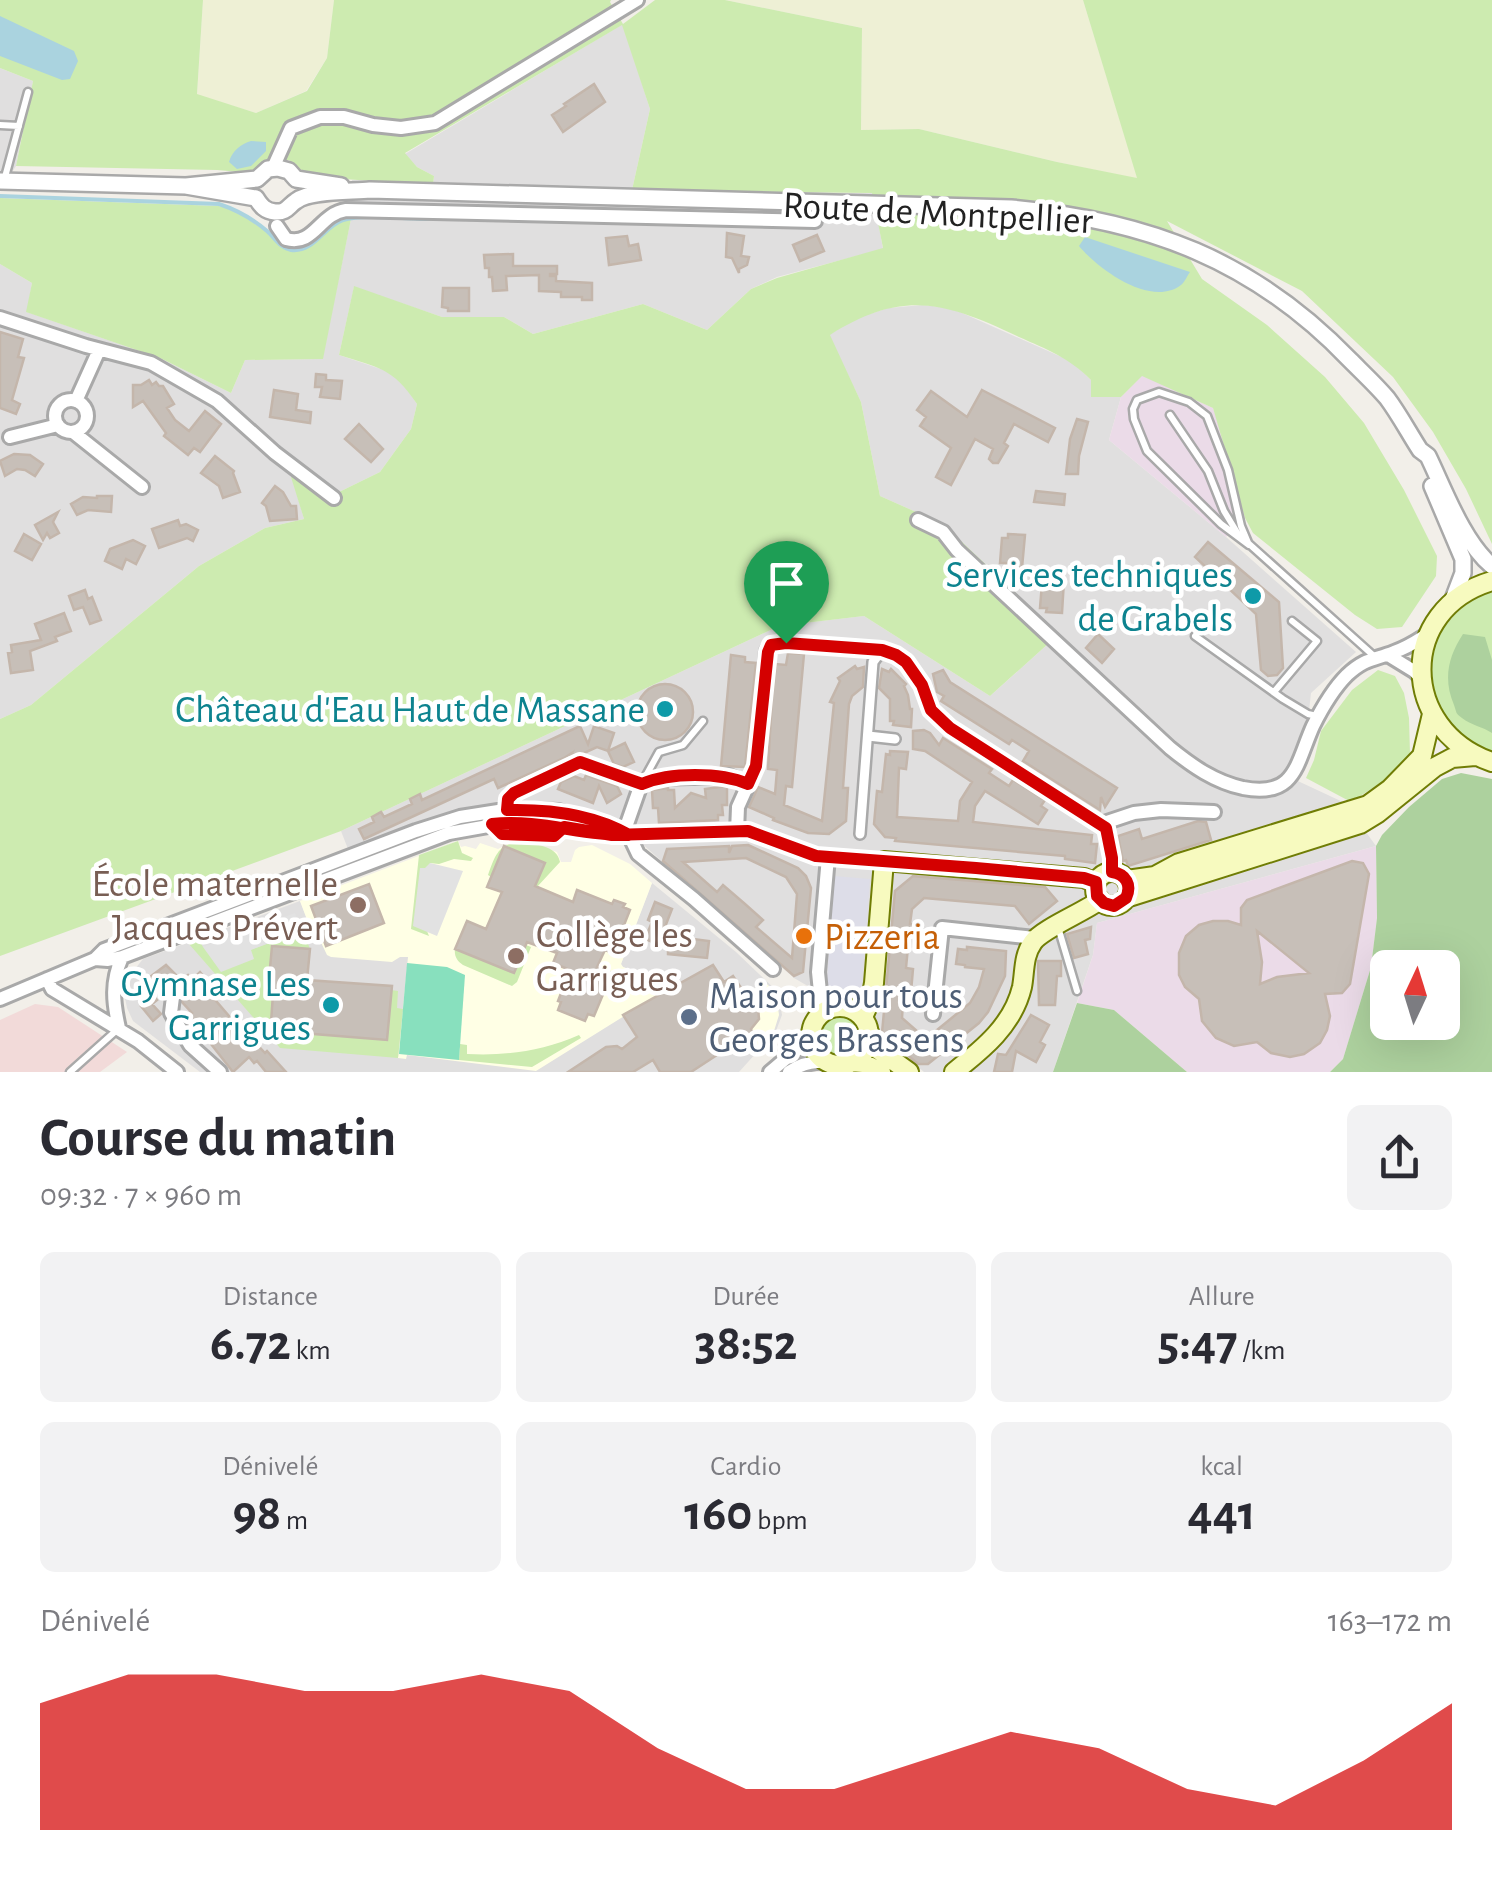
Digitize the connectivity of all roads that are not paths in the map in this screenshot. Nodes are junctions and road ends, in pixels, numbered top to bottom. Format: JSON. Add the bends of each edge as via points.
{"nodes":[{"id":1,"x":637,"y":0,"type":"edge"},
{"id":2,"x":28,"y":92,"type":"dead end"},
{"id":3,"x":0,"y":126,"type":"edge"},
{"id":4,"x":19,"y":126,"type":"junction"},
{"id":5,"x":284,"y":172,"type":"junction"},
{"id":6,"x":257,"y":179,"type":"junction"},
{"id":7,"x":2,"y":181,"type":"edge"},
{"id":8,"x":186,"y":186,"type":"junction"},
{"id":9,"x":370,"y":190,"type":"junction"},
{"id":10,"x":256,"y":198,"type":"junction"},
{"id":11,"x":297,"y":199,"type":"junction"},
{"id":12,"x":277,"y":216,"type":"junction"},
{"id":13,"x":815,"y":221,"type":"dead end"},
{"id":14,"x":0,"y":318,"type":"edge"},
{"id":15,"x":99,"y":350,"type":"junction"},
{"id":16,"x":76,"y":401,"type":"junction"},
{"id":17,"x":1170,"y":415,"type":"dead end"},
{"id":18,"x":58,"y":424,"type":"junction"},
{"id":19,"x":73,"y":432,"type":"junction"},
{"id":20,"x":10,"y":437,"type":"dead end"},
{"id":21,"x":1420,"y":450,"type":"junction"},
{"id":22,"x":142,"y":487,"type":"dead end"},
{"id":23,"x":334,"y":498,"type":"dead end"},
{"id":24,"x":918,"y":520,"type":"dead end"},
{"id":25,"x":1249,"y":545,"type":"junction"},
{"id":26,"x":1492,"y":566,"type":"edge"},
{"id":27,"x":1492,"y":581,"type":"edge"},
{"id":28,"x":1452,"y":602,"type":"junction"},
{"id":29,"x":1292,"y":621,"type":"dead end"},
{"id":30,"x":1430,"y":633,"type":"junction"},
{"id":31,"x":1194,"y":636,"type":"dead end"},
{"id":32,"x":882,"y":650,"type":"junction"},
{"id":33,"x":1382,"y":656,"type":"junction"},
{"id":34,"x":1422,"y":679,"type":"junction"},
{"id":35,"x":1274,"y":692,"type":"junction"},
{"id":36,"x":1432,"y":714,"type":"junction"},
{"id":37,"x":1318,"y":716,"type":"junction"},
{"id":38,"x":703,"y":721,"type":"dead end"},
{"id":39,"x":868,"y":736,"type":"junction"},
{"id":40,"x":894,"y":739,"type":"dead end"},
{"id":41,"x":1484,"y":759,"type":"edge"},
{"id":42,"x":642,"y":784,"type":"junction"},
{"id":43,"x":748,"y":784,"type":"junction"},
{"id":44,"x":507,"y":810,"type":"junction"},
{"id":45,"x":1214,"y":812,"type":"dead end"},
{"id":46,"x":1102,"y":824,"type":"junction"},
{"id":47,"x":737,"y":832,"type":"junction"},
{"id":48,"x":860,"y":834,"type":"dead end"},
{"id":49,"x":629,"y":835,"type":"junction"},
{"id":50,"x":828,"y":857,"type":"junction"},
{"id":51,"x":884,"y":861,"type":"junction"},
{"id":52,"x":1112,"y":886,"type":"junction"},
{"id":53,"x":1057,"y":926,"type":"junction"},
{"id":54,"x":1035,"y":938,"type":"junction"},
{"id":55,"x":122,"y":957,"type":"junction"},
{"id":56,"x":95,"y":959,"type":"junction"},
{"id":57,"x":773,"y":968,"type":"dead end"},
{"id":58,"x":46,"y":979,"type":"junction"},
{"id":59,"x":1077,"y":991,"type":"dead end"},
{"id":60,"x":173,"y":997,"type":"dead end"},
{"id":61,"x":0,"y":999,"type":"edge"},
{"id":62,"x":822,"y":1012,"type":"junction"},
{"id":63,"x":933,"y":1014,"type":"dead end"},
{"id":64,"x":866,"y":1024,"type":"junction"},
{"id":65,"x":118,"y":1028,"type":"junction"},
{"id":66,"x":811,"y":1033,"type":"junction"},
{"id":67,"x":190,"y":1046,"type":"junction"},
{"id":68,"x":827,"y":1062,"type":"junction"},
{"id":69,"x":850,"y":1062,"type":"junction"},
{"id":70,"x":172,"y":1067,"type":"edge"},
{"id":71,"x":70,"y":1072,"type":"edge"},
{"id":72,"x":220,"y":1072,"type":"edge"},
{"id":73,"x":770,"y":1072,"type":"edge"},
{"id":74,"x":789,"y":1072,"type":"edge"},
{"id":75,"x":881,"y":1072,"type":"edge"},
{"id":76,"x":909,"y":1072,"type":"edge"},
{"id":77,"x":954,"y":1072,"type":"edge"}],
"edges":[{"from":1,"to":5,"type":"street","via":[[435,123],[400,128],[320,117],[292,128],[280,150]]},
{"from":2,"to":4,"type":"lane"},
{"from":3,"to":4,"type":"lane"},
{"from":4,"to":7,"type":"lane"},
{"from":5,"to":6,"type":"street","via":[[264,172]]},
{"from":5,"to":9,"type":"street","name":"Route de Montpellier"},
{"from":5,"to":11,"type":"street","via":[[299,189]]},
{"from":6,"to":8,"type":"street"},
{"from":6,"to":10,"type":"street"},
{"from":7,"to":8,"type":"street"},
{"from":8,"to":10,"type":"street"},
{"from":9,"to":11,"type":"street","name":"Route de Montpellier"},
{"from":9,"to":21,"type":"street","name":"Route de Montpellier","via":[[1011,208],[1112,222],[1227,265],[1302,316],[1386,398]]},
{"from":10,"to":12,"type":"street"},
{"from":11,"to":12,"type":"street"},
{"from":12,"to":13,"type":"street","via":[[286,240],[301,241],[328,216],[346,210]]},
{"from":14,"to":15,"type":"street"},
{"from":15,"to":16,"type":"street"},
{"from":15,"to":23,"type":"street","via":[[150,363],[217,400]]},
{"from":16,"to":18,"type":"street","via":[[59,406]]},
{"from":16,"to":19,"type":"street","via":[[87,418]]},
{"from":17,"to":25,"type":"lane","via":[[1208,472],[1232,527]]},
{"from":18,"to":19,"type":"street"},
{"from":18,"to":20,"type":"street"},
{"from":19,"to":22,"type":"street"},
{"from":21,"to":26,"type":"street","name":"Route de Montpellier"},
{"from":21,"to":28,"type":"street","name":"Route de Montpellier","via":[[1463,559]]},
{"from":24,"to":37,"type":"street","via":[[943,532],[1170,748],[1214,778],[1250,789],[1280,786],[1296,770]]},
{"from":25,"to":25,"type":"lane","via":[[1207,416],[1159,392],[1138,400],[1134,419],[1147,450]]},
{"from":25,"to":33,"type":"lane"},
{"from":27,"to":28,"type":"main road"},
{"from":28,"to":30,"type":"main road"},
{"from":29,"to":35,"type":"lane","via":[[1317,640]]},
{"from":30,"to":33,"type":"street"},
{"from":30,"to":34,"type":"main road"},
{"from":31,"to":35,"type":"lane"},
{"from":32,"to":39,"type":"street","via":[[874,662]]},
{"from":32,"to":43,"type":"street","via":[[771,645]]},
{"from":32,"to":46,"type":"street","via":[[906,662],[931,710],[950,728]]},
{"from":33,"to":34,"type":"street"},
{"from":33,"to":37,"type":"street","via":[[1346,676]]},
{"from":34,"to":36,"type":"main road"},
{"from":35,"to":37,"type":"lane"},
{"from":36,"to":41,"type":"main road","via":[[1458,745]]},
{"from":36,"to":52,"type":"main road","via":[[1422,756],[1368,805]]},
{"from":38,"to":42,"type":"lane","via":[[682,745],[658,752]]},
{"from":39,"to":40,"type":"street"},
{"from":39,"to":48,"type":"street"},
{"from":41,"to":52,"type":"main road","via":[[1452,758],[1360,824]]},
{"from":42,"to":43,"type":"street","via":[[729,776]]},
{"from":42,"to":44,"type":"street","via":[[580,762],[514,793]]},
{"from":42,"to":49,"type":"street"},
{"from":43,"to":47,"type":"street"},
{"from":44,"to":49,"type":"street","via":[[558,812]]},
{"from":44,"to":56,"type":"street","via":[[416,831],[104,950]]},
{"from":45,"to":46,"type":"street","via":[[1161,810]]},
{"from":46,"to":52,"type":"street"},
{"from":47,"to":49,"type":"street"},
{"from":47,"to":50,"type":"street"},
{"from":49,"to":55,"type":"street","via":[[516,821],[449,833]]},
{"from":49,"to":57,"type":"street","via":[[638,854]]},
{"from":50,"to":51,"type":"street"},
{"from":50,"to":62,"type":"street","via":[[818,972]]},
{"from":51,"to":52,"type":"main road"},
{"from":51,"to":64,"type":"main road"},
{"from":52,"to":53,"type":"main road","via":[[1089,909]]},
{"from":53,"to":54,"type":"main road"},
{"from":53,"to":59,"type":"lane"},
{"from":54,"to":63,"type":"street","via":[[942,928]]},
{"from":54,"to":77,"type":"main road","via":[[1010,1019]]},
{"from":55,"to":56,"type":"street"},
{"from":55,"to":65,"type":"street","via":[[112,999]]},
{"from":56,"to":58,"type":"street"},
{"from":58,"to":61,"type":"street"},
{"from":58,"to":65,"type":"street"},
{"from":60,"to":67,"type":"street","via":[[171,1013]]},
{"from":62,"to":64,"type":"main road","via":[[845,1007]]},
{"from":62,"to":66,"type":"main road"},
{"from":64,"to":69,"type":"main road","via":[[864,1051]]},
{"from":64,"to":76,"type":"main road","via":[[873,1046]]},
{"from":65,"to":70,"type":"street"},
{"from":65,"to":71,"type":"lane"},
{"from":66,"to":68,"type":"main road","via":[[813,1047]]},
{"from":66,"to":73,"type":"street"},
{"from":67,"to":70,"type":"street"},
{"from":67,"to":72,"type":"street"},
{"from":68,"to":69,"type":"main road"},
{"from":68,"to":74,"type":"street"},
{"from":69,"to":75,"type":"main road"}]}
